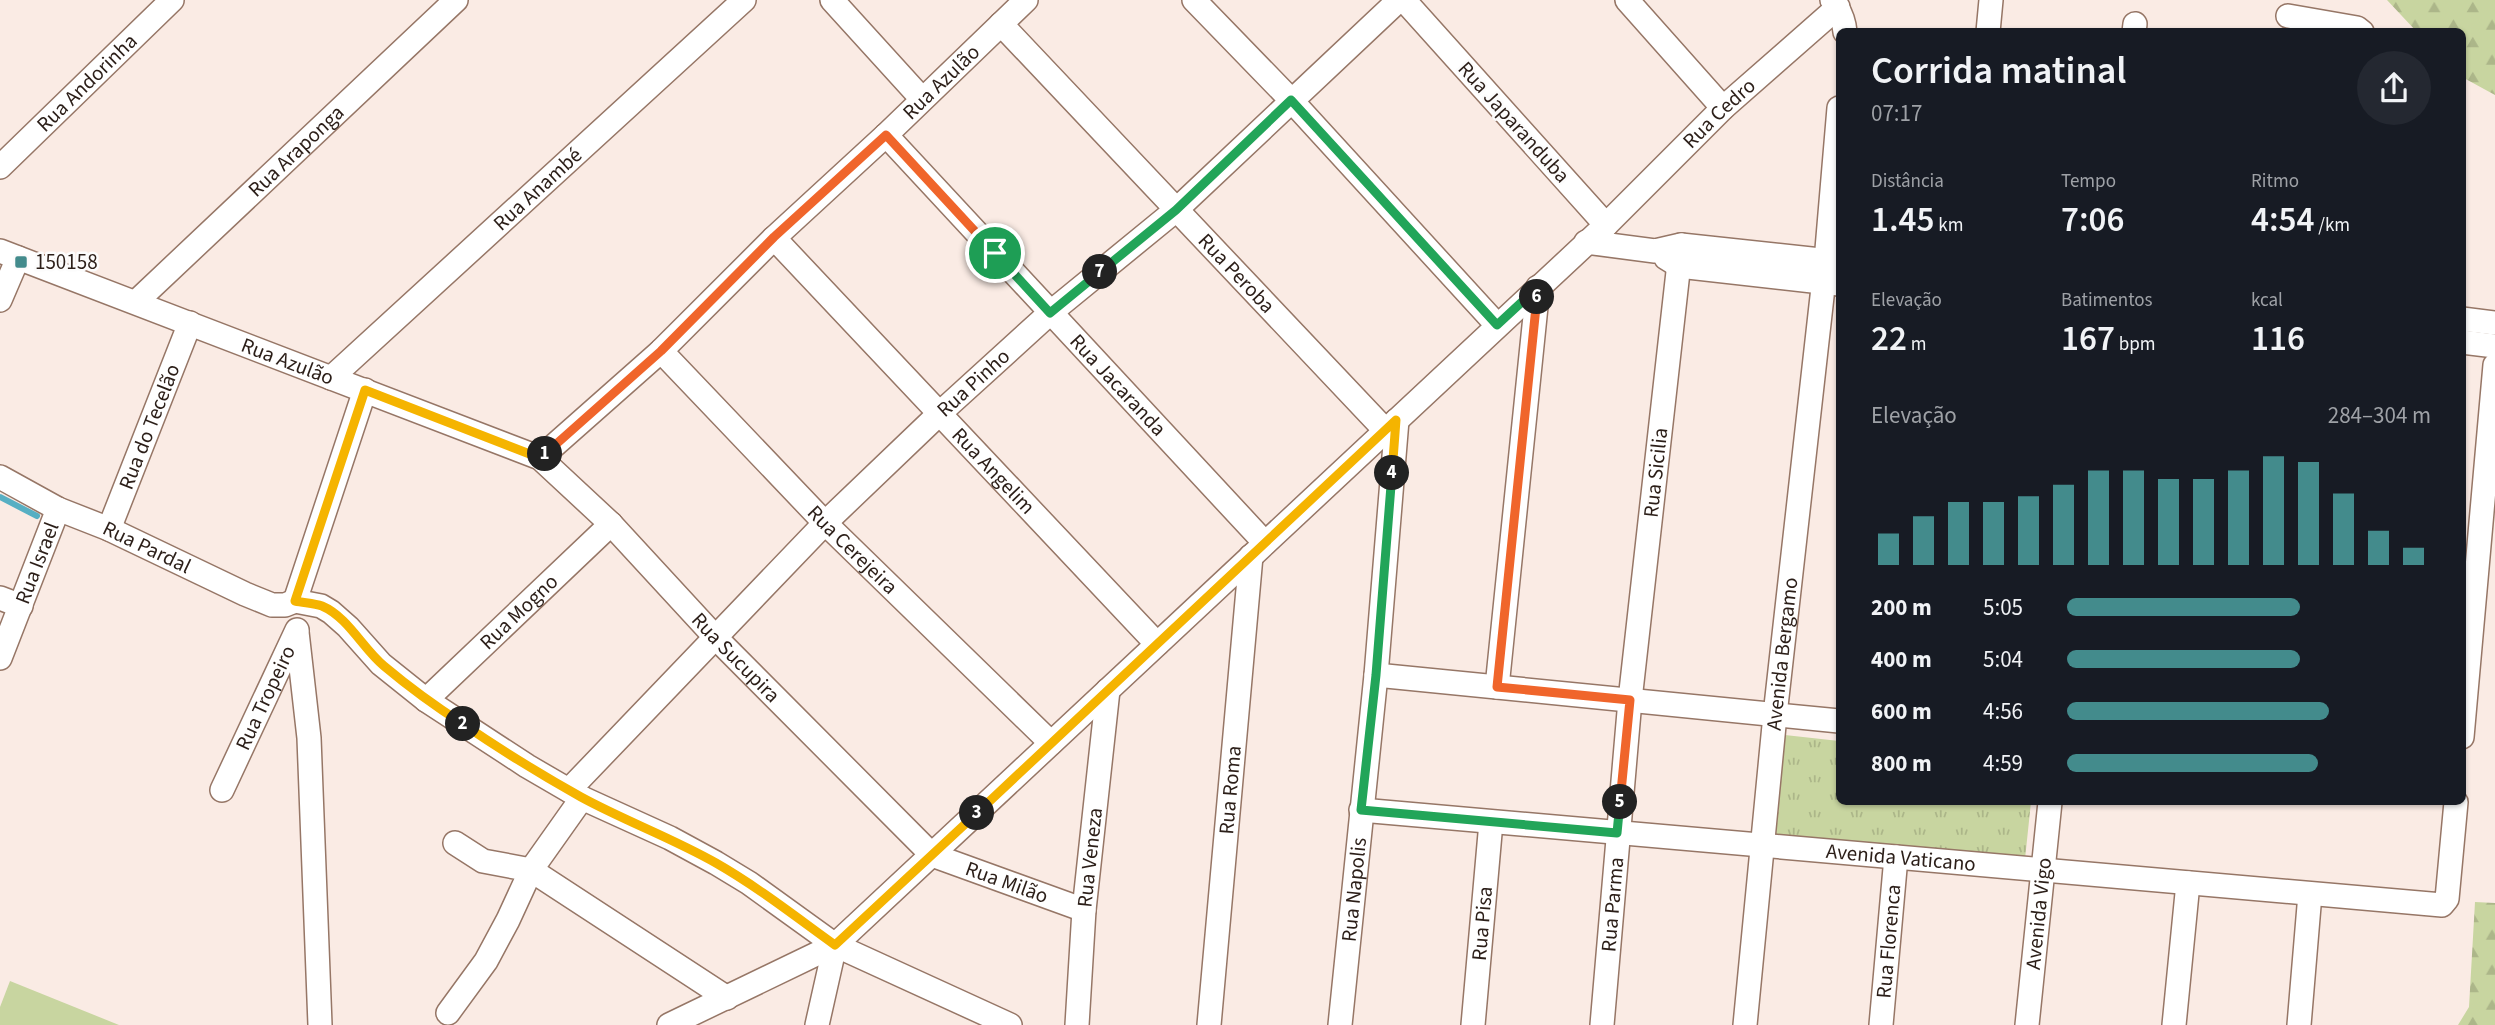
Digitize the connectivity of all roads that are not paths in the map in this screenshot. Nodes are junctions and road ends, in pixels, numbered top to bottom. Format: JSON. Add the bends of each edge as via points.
{"nodes":[{"id":1,"x":172,"y":0,"type":"edge"},
{"id":2,"x":456,"y":0,"type":"edge"},
{"id":3,"x":744,"y":0,"type":"edge"},
{"id":4,"x":832,"y":0,"type":"edge"},
{"id":5,"x":1026,"y":0,"type":"edge"},
{"id":6,"x":1194,"y":0,"type":"edge"},
{"id":7,"x":1399,"y":0,"type":"edge"},
{"id":8,"x":1404,"y":0,"type":"edge"},
{"id":9,"x":1627,"y":0,"type":"edge"},
{"id":10,"x":1991,"y":0,"type":"edge"},
{"id":11,"x":1835,"y":4,"type":"edge"},
{"id":12,"x":2288,"y":16,"type":"dead end"},
{"id":13,"x":1001,"y":24,"type":"junction"},
{"id":14,"x":1844,"y":28,"type":"edge"},
{"id":15,"x":1988,"y":28,"type":"edge"},
{"id":16,"x":2357,"y":28,"type":"edge"},
{"id":17,"x":922,"y":99,"type":"junction"},
{"id":18,"x":1291,"y":100,"type":"junction"},
{"id":19,"x":1723,"y":108,"type":"junction"},
{"id":20,"x":886,"y":135,"type":"junction"},
{"id":21,"x":0,"y":167,"type":"edge"},
{"id":22,"x":1836,"y":178,"type":"edge"},
{"id":23,"x":1176,"y":210,"type":"junction"},
{"id":24,"x":1606,"y":225,"type":"junction"},
{"id":25,"x":774,"y":237,"type":"junction"},
{"id":26,"x":1586,"y":242,"type":"junction"},
{"id":27,"x":9,"y":255,"type":"edge"},
{"id":28,"x":1680,"y":255,"type":"junction"},
{"id":29,"x":1832,"y":272,"type":"edge"},
{"id":30,"x":1538,"y":287,"type":"junction"},
{"id":31,"x":0,"y":300,"type":"edge"},
{"id":32,"x":136,"y":302,"type":"junction"},
{"id":33,"x":1050,"y":313,"type":"junction"},
{"id":34,"x":2466,"y":319,"type":"edge"},
{"id":35,"x":190,"y":323,"type":"junction"},
{"id":36,"x":2495,"y":323,"type":"edge"},
{"id":37,"x":1497,"y":325,"type":"junction"},
{"id":38,"x":2466,"y":342,"type":"edge"},
{"id":39,"x":2495,"y":346,"type":"edge"},
{"id":40,"x":661,"y":351,"type":"junction"},
{"id":41,"x":2495,"y":365,"type":"edge"},
{"id":42,"x":331,"y":378,"type":"junction"},
{"id":43,"x":365,"y":390,"type":"junction"},
{"id":44,"x":940,"y":413,"type":"junction"},
{"id":45,"x":1391,"y":425,"type":"junction"},
{"id":46,"x":540,"y":458,"type":"junction"},
{"id":47,"x":0,"y":477,"type":"edge"},
{"id":48,"x":58,"y":509,"type":"junction"},
{"id":49,"x":825,"y":523,"type":"junction"},
{"id":50,"x":611,"y":524,"type":"junction"},
{"id":51,"x":109,"y":529,"type":"junction"},
{"id":52,"x":1258,"y":550,"type":"junction"},
{"id":53,"x":10,"y":602,"type":"edge"},
{"id":54,"x":290,"y":603,"type":"junction"},
{"id":55,"x":297,"y":632,"type":"junction"},
{"id":56,"x":717,"y":639,"type":"junction"},
{"id":57,"x":1157,"y":644,"type":"junction"},
{"id":58,"x":0,"y":658,"type":"edge"},
{"id":59,"x":1376,"y":675,"type":"junction"},
{"id":60,"x":1497,"y":687,"type":"junction"},
{"id":61,"x":1108,"y":690,"type":"junction"},
{"id":62,"x":2466,"y":692,"type":"edge"},
{"id":63,"x":426,"y":700,"type":"junction"},
{"id":64,"x":1630,"y":700,"type":"junction"},
{"id":65,"x":1776,"y":715,"type":"junction"},
{"id":66,"x":1836,"y":721,"type":"edge"},
{"id":67,"x":1051,"y":743,"type":"junction"},
{"id":68,"x":222,"y":790,"type":"dead end"},
{"id":69,"x":576,"y":794,"type":"junction"},
{"id":70,"x":2050,"y":805,"type":"edge"},
{"id":71,"x":2456,"y":805,"type":"edge"},
{"id":72,"x":1361,"y":810,"type":"junction"},
{"id":73,"x":1491,"y":822,"type":"junction"},
{"id":74,"x":1617,"y":833,"type":"junction"},
{"id":75,"x":455,"y":843,"type":"dead end"},
{"id":76,"x":1763,"y":846,"type":"junction"},
{"id":77,"x":932,"y":855,"type":"junction"},
{"id":78,"x":1896,"y":858,"type":"junction"},
{"id":79,"x":531,"y":870,"type":"junction"},
{"id":80,"x":2043,"y":870,"type":"junction"},
{"id":81,"x":2188,"y":883,"type":"junction"},
{"id":82,"x":2309,"y":894,"type":"junction"},
{"id":83,"x":1084,"y":910,"type":"junction"},
{"id":84,"x":835,"y":945,"type":"junction"},
{"id":85,"x":727,"y":998,"type":"junction"},
{"id":86,"x":448,"y":1013,"type":"dead end"},
{"id":87,"x":320,"y":1025,"type":"edge"},
{"id":88,"x":669,"y":1025,"type":"edge"},
{"id":89,"x":817,"y":1025,"type":"edge"},
{"id":90,"x":1010,"y":1025,"type":"edge"},
{"id":91,"x":1077,"y":1025,"type":"edge"},
{"id":92,"x":1209,"y":1025,"type":"edge"},
{"id":93,"x":1340,"y":1025,"type":"edge"},
{"id":94,"x":1473,"y":1025,"type":"edge"},
{"id":95,"x":1602,"y":1025,"type":"edge"},
{"id":96,"x":1745,"y":1025,"type":"edge"},
{"id":97,"x":1881,"y":1025,"type":"edge"},
{"id":98,"x":2027,"y":1025,"type":"edge"},
{"id":99,"x":2174,"y":1025,"type":"edge"},
{"id":100,"x":2299,"y":1025,"type":"edge"}],
"edges":[{"from":1,"to":21,"type":"street","name":"Rua Andorinha"},
{"from":2,"to":32,"type":"street","name":"Rua Araponga"},
{"from":3,"to":42,"type":"street","name":"Rua Anambé"},
{"from":4,"to":17,"type":"street"},
{"from":5,"to":13,"type":"street","name":"Rua Azulão"},
{"from":6,"to":18,"type":"street"},
{"from":7,"to":18,"type":"street","name":"Rua Pinho"},
{"from":8,"to":24,"type":"street","name":"Rua Japaranduba"},
{"from":9,"to":19,"type":"street"},
{"from":10,"to":15,"type":"street"},
{"from":11,"to":14,"type":"street"},
{"from":11,"to":19,"type":"street","name":"Rua Cedro"},
{"from":12,"to":16,"type":"street"},
{"from":13,"to":17,"type":"street","name":"Rua Azulão"},
{"from":13,"to":23,"type":"street","name":"Rua Peroba"},
{"from":17,"to":20,"type":"street","name":"Rua Azulão"},
{"from":18,"to":23,"type":"street","name":"Rua Pinho"},
{"from":18,"to":37,"type":"street"},
{"from":19,"to":24,"type":"street","name":"Rua Cedro"},
{"from":20,"to":25,"type":"street","name":"Rua Azulão"},
{"from":20,"to":33,"type":"street","name":"Rua Jacaranda"},
{"from":22,"to":29,"type":"street","name":"Avenida Bergamo"},
{"from":23,"to":33,"type":"street","name":"Rua Pinho"},
{"from":23,"to":45,"type":"street","name":"Rua Peroba"},
{"from":24,"to":26,"type":"street"},
{"from":25,"to":40,"type":"street","name":"Rua Azulão"},
{"from":25,"to":44,"type":"street","name":"Rua Angelim"},
{"from":26,"to":28,"type":"street"},
{"from":26,"to":30,"type":"street"},
{"from":27,"to":31,"type":"street"},
{"from":27,"to":32,"type":"street","name":"Rua Azulão"},
{"from":28,"to":29,"type":"street"},
{"from":28,"to":64,"type":"street","name":"Rua Sicilia"},
{"from":29,"to":65,"type":"street","name":"Avenida Bergamo"},
{"from":30,"to":37,"type":"street"},
{"from":30,"to":60,"type":"street"},
{"from":32,"to":35,"type":"street","name":"Rua Azulão"},
{"from":33,"to":44,"type":"street","name":"Rua Pinho"},
{"from":33,"to":52,"type":"street","name":"Rua Jacaranda"},
{"from":34,"to":36,"type":"street"},
{"from":35,"to":42,"type":"street","name":"Rua Azulão"},
{"from":35,"to":51,"type":"street","name":"Rua do Tecelão"},
{"from":37,"to":45,"type":"street"},
{"from":38,"to":39,"type":"street"},
{"from":40,"to":46,"type":"street","name":"Rua Azulão"},
{"from":40,"to":49,"type":"street","name":"Rua Cerejeira"},
{"from":41,"to":62,"type":"street"},
{"from":42,"to":43,"type":"street","name":"Rua Azulão"},
{"from":43,"to":46,"type":"street","name":"Rua Azulão"},
{"from":43,"to":54,"type":"street"},
{"from":44,"to":49,"type":"street","name":"Rua Pinho"},
{"from":44,"to":57,"type":"street","name":"Rua Angelim"},
{"from":45,"to":52,"type":"street"},
{"from":45,"to":59,"type":"street","name":"Rua Napolis"},
{"from":46,"to":50,"type":"street","name":"Rua Sucupira"},
{"from":47,"to":48,"type":"street","name":"Rua Pardal"},
{"from":48,"to":51,"type":"street","name":"Rua Pardal"},
{"from":48,"to":53,"type":"street","name":"Rua Israel"},
{"from":49,"to":56,"type":"street","name":"Rua Pinho"},
{"from":49,"to":67,"type":"street","name":"Rua Cerejeira"},
{"from":50,"to":56,"type":"street","name":"Rua Sucupira"},
{"from":50,"to":63,"type":"street","name":"Rua Mogno"},
{"from":51,"to":54,"type":"street","name":"Rua Pardal","via":[[245,594],[272,605]]},
{"from":52,"to":57,"type":"street"},
{"from":52,"to":92,"type":"street","name":"Rua Roma"},
{"from":53,"to":58,"type":"street","name":"Rua Israel"},
{"from":54,"to":55,"type":"street","name":"Rua Tropeiro"},
{"from":54,"to":63,"type":"street","name":"Rua Pardal","via":[[321,606],[331,612],[381,664]]},
{"from":55,"to":68,"type":"street","name":"Rua Tropeiro"},
{"from":55,"to":87,"type":"street","via":[[309,738]]},
{"from":56,"to":69,"type":"street","name":"Rua Pinho"},
{"from":56,"to":77,"type":"street","name":"Rua Sucupira"},
{"from":57,"to":61,"type":"street"},
{"from":59,"to":60,"type":"street"},
{"from":59,"to":72,"type":"street","name":"Rua Napolis"},
{"from":60,"to":64,"type":"street"},
{"from":61,"to":67,"type":"street"},
{"from":61,"to":83,"type":"street","name":"Rua Veneza"},
{"from":63,"to":69,"type":"street","name":"Rua Pardal"},
{"from":64,"to":65,"type":"street"},
{"from":64,"to":74,"type":"street","name":"Rua Parma"},
{"from":65,"to":66,"type":"street"},
{"from":65,"to":76,"type":"street","name":"Avenida Bergamo"},
{"from":67,"to":77,"type":"street"},
{"from":69,"to":79,"type":"street","name":"Rua Pinho"},
{"from":69,"to":84,"type":"street","name":"Rua Pardal","via":[[716,863]]},
{"from":70,"to":80,"type":"street","name":"Avenida Vigo"},
{"from":71,"to":82,"type":"street","name":"Avenida Vaticano","via":[[2442,905]]},
{"from":72,"to":73,"type":"street","name":"Avenida Vaticano"},
{"from":72,"to":93,"type":"street","name":"Rua Napolis"},
{"from":73,"to":74,"type":"street","name":"Avenida Vaticano"},
{"from":73,"to":94,"type":"street","name":"Rua Pisa"},
{"from":74,"to":76,"type":"street","name":"Avenida Vaticano"},
{"from":74,"to":95,"type":"street","name":"Rua Parma"},
{"from":75,"to":79,"type":"street","via":[[483,861]]},
{"from":76,"to":78,"type":"street","name":"Avenida Vaticano"},
{"from":76,"to":96,"type":"street","name":"Avenida Bergamo"},
{"from":77,"to":83,"type":"street","name":"Rua Milão"},
{"from":77,"to":84,"type":"street"},
{"from":78,"to":80,"type":"street","name":"Avenida Vaticano"},
{"from":78,"to":97,"type":"street","name":"Rua Florenca"},
{"from":79,"to":85,"type":"street"},
{"from":79,"to":86,"type":"street","name":"Rua Pinho","via":[[486,961]]},
{"from":80,"to":81,"type":"street","name":"Avenida Vaticano"},
{"from":80,"to":98,"type":"street","name":"Avenida Vigo"},
{"from":81,"to":82,"type":"street","name":"Avenida Vaticano"},
{"from":81,"to":99,"type":"street"},
{"from":82,"to":100,"type":"street"},
{"from":83,"to":91,"type":"street","name":"Rua Veneza"},
{"from":84,"to":85,"type":"street"},
{"from":84,"to":89,"type":"street"},
{"from":84,"to":90,"type":"street","name":"Rua Pardal"},
{"from":85,"to":88,"type":"street"}]}
